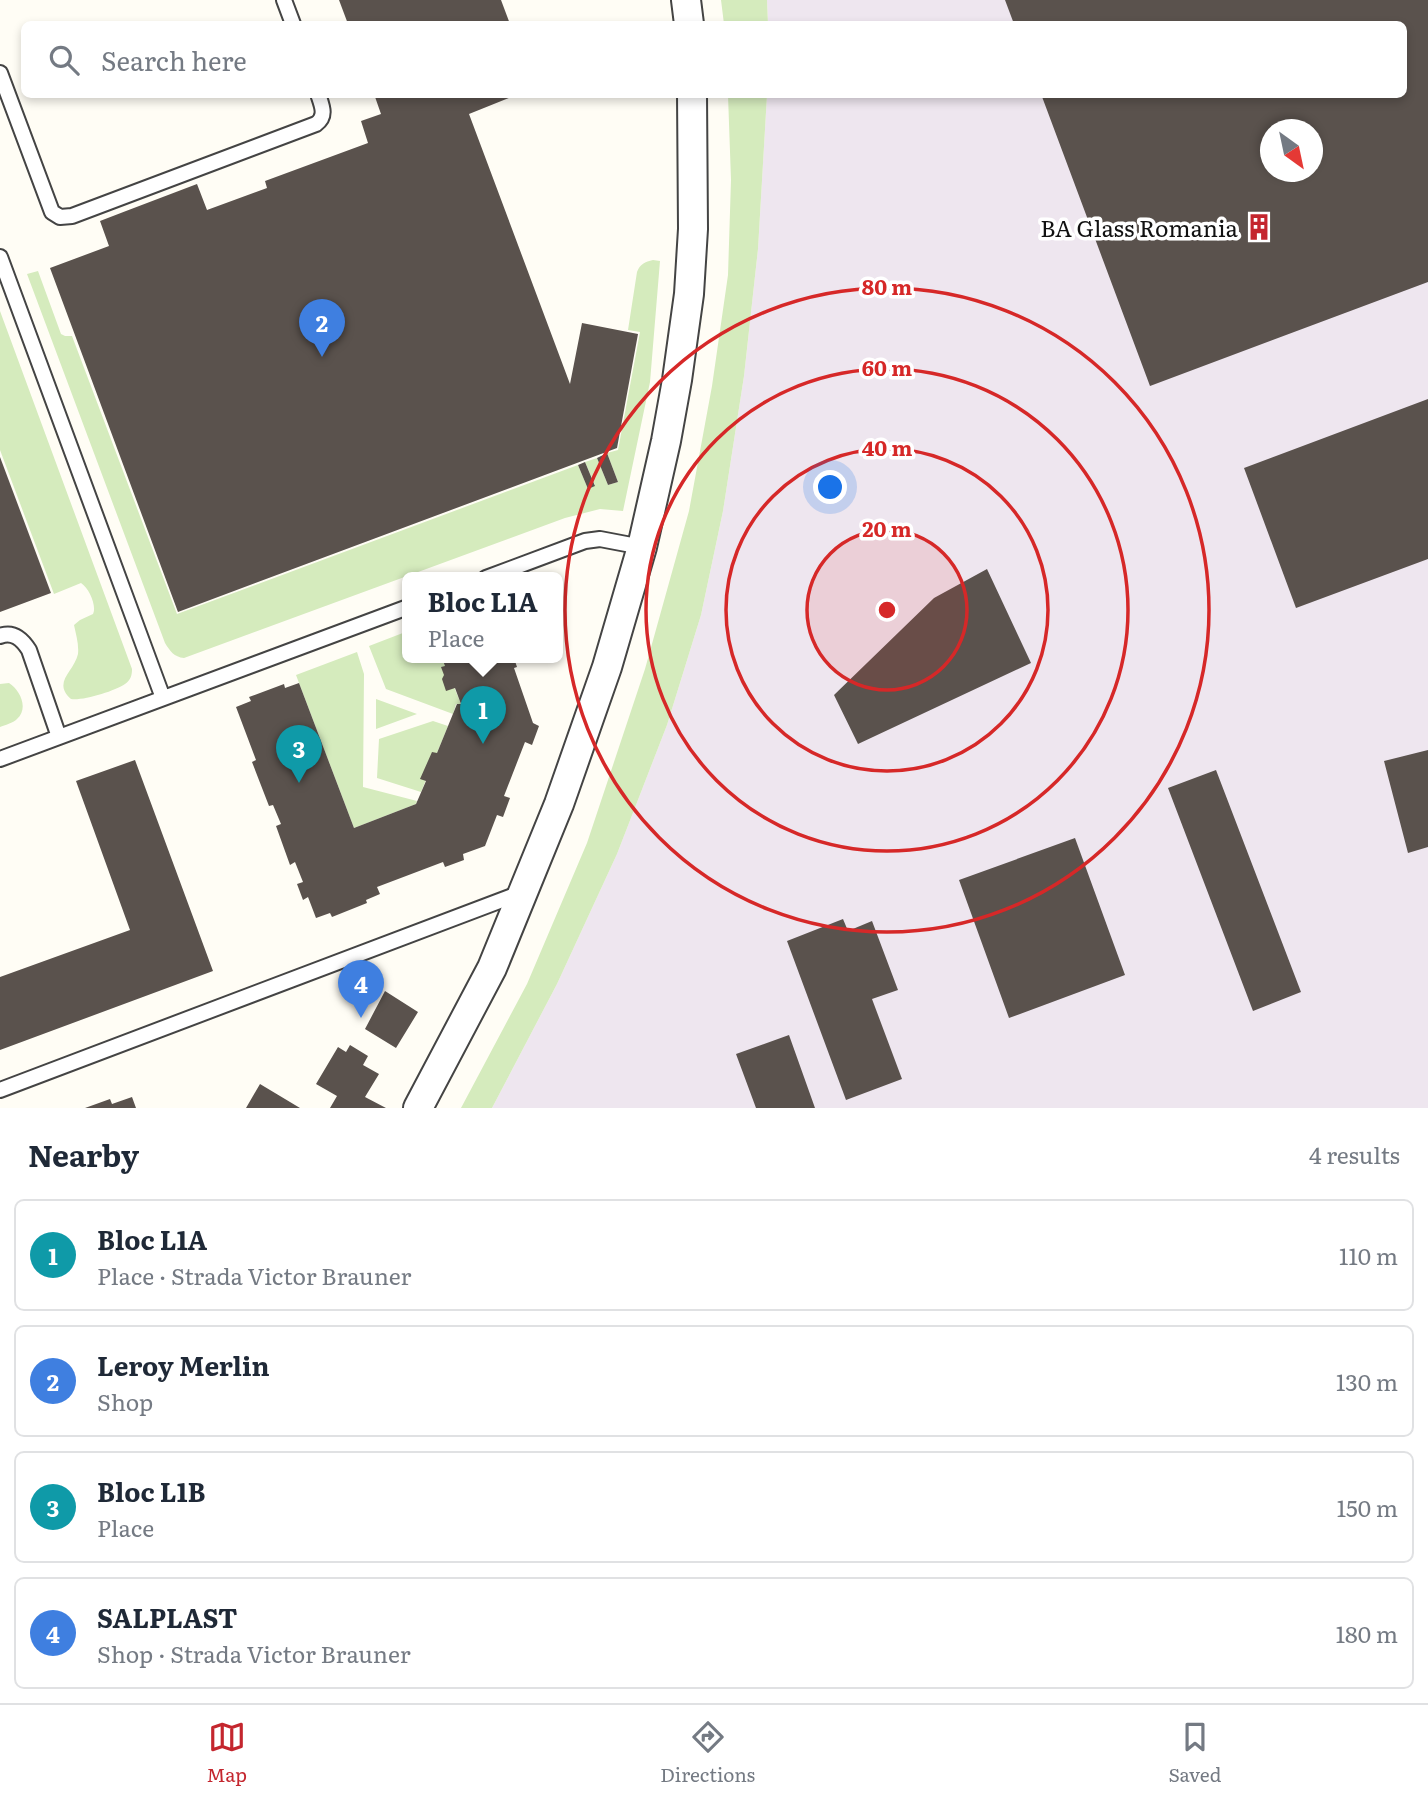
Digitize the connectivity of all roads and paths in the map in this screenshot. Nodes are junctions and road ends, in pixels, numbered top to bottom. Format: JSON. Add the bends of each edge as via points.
{"nodes":[{"id":1,"x":284,"y":0,"type":"edge"},
{"id":2,"x":686,"y":0,"type":"edge"},
{"id":3,"x":292,"y":21,"type":"edge"},
{"id":4,"x":689,"y":21,"type":"edge"},
{"id":5,"x":0,"y":73,"type":"edge"},
{"id":6,"x":319,"y":98,"type":"edge"},
{"id":7,"x":692,"y":98,"type":"edge"},
{"id":8,"x":0,"y":257,"type":"edge"},
{"id":9,"x":642,"y":547,"type":"junction"},
{"id":10,"x":502,"y":572,"type":"edge"},
{"id":11,"x":402,"y":609,"type":"edge"},
{"id":12,"x":0,"y":636,"type":"edge"},
{"id":13,"x":163,"y":698,"type":"junction"},
{"id":14,"x":59,"y":737,"type":"junction"},
{"id":15,"x":0,"y":759,"type":"edge"},
{"id":16,"x":525,"y":891,"type":"junction"},
{"id":17,"x":0,"y":1090,"type":"edge"},
{"id":18,"x":418,"y":1108,"type":"edge"}],
"edges":[{"from":1,"to":3,"type":"lane"},
{"from":2,"to":4,"type":"street"},
{"from":5,"to":6,"type":"lane","via":[[52,212],[61,217],[316,124],[324,113]]},
{"from":7,"to":9,"type":"street","via":[[689,294],[670,417]]},
{"from":8,"to":13,"type":"lane"},
{"from":9,"to":10,"type":"lane","via":[[600,539],[585,541]]},
{"from":9,"to":16,"type":"street","via":[[585,733]]},
{"from":11,"to":13,"type":"lane"},
{"from":12,"to":14,"type":"lane","via":[[20,638],[29,650]]},
{"from":13,"to":14,"type":"lane"},
{"from":14,"to":15,"type":"lane"},
{"from":16,"to":17,"type":"lane"},
{"from":16,"to":18,"type":"street","via":[[492,968]]}]}
